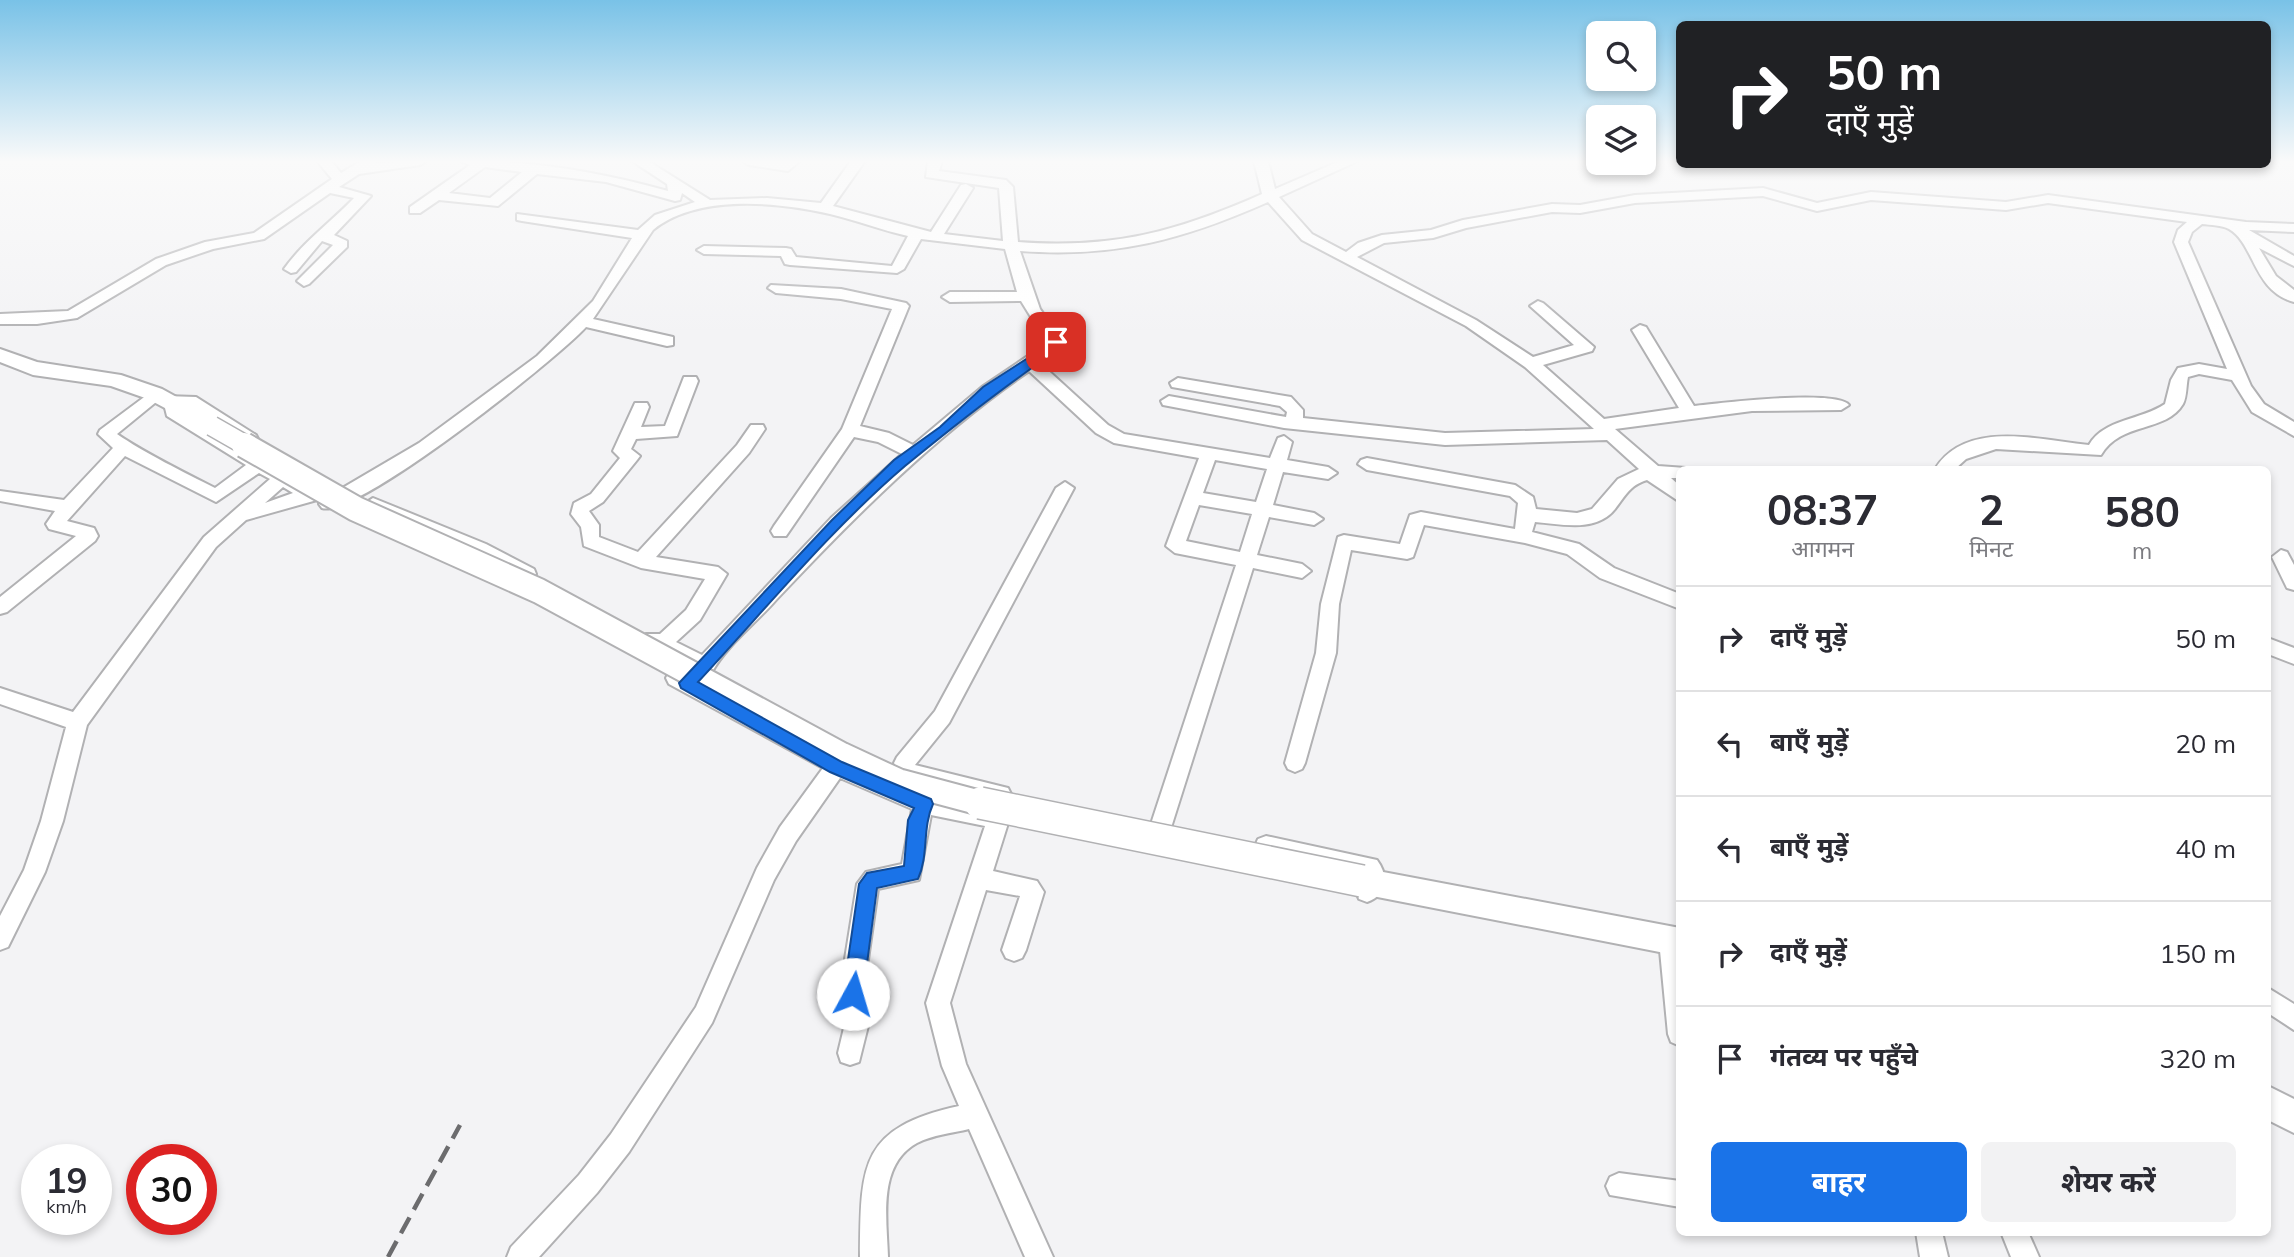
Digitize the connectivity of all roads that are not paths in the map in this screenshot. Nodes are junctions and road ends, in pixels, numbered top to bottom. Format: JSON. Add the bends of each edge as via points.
{"nodes":[{"id":1,"x":280,"y":220,"type":"edge"},
{"id":2,"x":341,"y":220,"type":"edge"},
{"id":3,"x":539,"y":220,"type":"edge"},
{"id":4,"x":655,"y":220,"type":"edge"},
{"id":5,"x":863,"y":220,"type":"edge"},
{"id":6,"x":945,"y":220,"type":"edge"},
{"id":7,"x":1007,"y":220,"type":"edge"},
{"id":8,"x":1203,"y":220,"type":"edge"},
{"id":9,"x":1292,"y":220,"type":"edge"},
{"id":10,"x":1487,"y":220,"type":"edge"},
{"id":11,"x":2199,"y":220,"type":"edge"},
{"id":12,"x":2205,"y":220,"type":"edge"},
{"id":13,"x":2231,"y":223,"type":"junction"},
{"id":14,"x":2294,"y":228,"type":"edge"},
{"id":15,"x":2243,"y":233,"type":"junction"},
{"id":16,"x":916,"y":234,"type":"junction"},
{"id":17,"x":640,"y":235,"type":"junction"},
{"id":18,"x":325,"y":236,"type":"junction"},
{"id":19,"x":934,"y":236,"type":"junction"},
{"id":20,"x":1009,"y":244,"type":"junction"},
{"id":21,"x":704,"y":250,"type":"dead end"},
{"id":22,"x":1345,"y":259,"type":"junction"},
{"id":23,"x":2294,"y":262,"type":"edge"},
{"id":24,"x":291,"y":269,"type":"dead end"},
{"id":25,"x":304,"y":281,"type":"dead end"},
{"id":26,"x":776,"y":288,"type":"dead end"},
{"id":27,"x":1027,"y":296,"type":"junction"},
{"id":28,"x":950,"y":297,"type":"dead end"},
{"id":29,"x":2294,"y":297,"type":"edge"},
{"id":30,"x":1538,"y":306,"type":"dead end"},
{"id":31,"x":0,"y":319,"type":"edge"},
{"id":32,"x":584,"y":322,"type":"junction"},
{"id":33,"x":1640,"y":330,"type":"dead end"},
{"id":34,"x":667,"y":341,"type":"dead end"},
{"id":35,"x":3,"y":360,"type":"edge"},
{"id":36,"x":1030,"y":363,"type":"junction"},
{"id":37,"x":1531,"y":363,"type":"junction"},
{"id":38,"x":2237,"y":376,"type":"junction"},
{"id":39,"x":690,"y":381,"type":"dead end"},
{"id":40,"x":1178,"y":383,"type":"dead end"},
{"id":41,"x":163,"y":397,"type":"junction"},
{"id":42,"x":1169,"y":401,"type":"dead end"},
{"id":43,"x":1841,"y":405,"type":"dead end"},
{"id":44,"x":641,"y":407,"type":"dead end"},
{"id":45,"x":1691,"y":414,"type":"junction"},
{"id":46,"x":1294,"y":423,"type":"junction"},
{"id":47,"x":757,"y":429,"type":"dead end"},
{"id":48,"x":850,"y":430,"type":"junction"},
{"id":49,"x":1607,"y":430,"type":"junction"},
{"id":50,"x":2294,"y":430,"type":"edge"},
{"id":51,"x":629,"y":433,"type":"junction"},
{"id":52,"x":1284,"y":442,"type":"dead end"},
{"id":53,"x":122,"y":449,"type":"junction"},
{"id":54,"x":914,"y":453,"type":"junction"},
{"id":55,"x":1209,"y":453,"type":"junction"},
{"id":56,"x":1275,"y":464,"type":"junction"},
{"id":57,"x":1367,"y":464,"type":"dead end"},
{"id":58,"x":257,"y":466,"type":"junction"},
{"id":59,"x":1947,"y":466,"type":"edge"},
{"id":60,"x":1676,"y":472,"type":"edge"},
{"id":61,"x":1328,"y":473,"type":"dead end"},
{"id":62,"x":1655,"y":473,"type":"junction"},
{"id":63,"x":280,"y":480,"type":"junction"},
{"id":64,"x":1065,"y":488,"type":"dead end"},
{"id":65,"x":1676,"y":492,"type":"edge"},
{"id":66,"x":306,"y":494,"type":"junction"},
{"id":67,"x":350,"y":494,"type":"junction"},
{"id":68,"x":4,"y":496,"type":"dead end"},
{"id":69,"x":1192,"y":497,"type":"junction"},
{"id":70,"x":327,"y":505,"type":"junction"},
{"id":71,"x":67,"y":506,"type":"junction"},
{"id":72,"x":1261,"y":508,"type":"junction"},
{"id":73,"x":241,"y":515,"type":"junction"},
{"id":74,"x":1528,"y":515,"type":"junction"},
{"id":75,"x":1314,"y":519,"type":"dead end"},
{"id":76,"x":780,"y":531,"type":"dead end"},
{"id":77,"x":1524,"y":536,"type":"junction"},
{"id":78,"x":2281,"y":557,"type":"dead end"},
{"id":79,"x":641,"y":561,"type":"junction"},
{"id":80,"x":1244,"y":561,"type":"junction"},
{"id":81,"x":1302,"y":571,"type":"dead end"},
{"id":82,"x":2294,"y":583,"type":"edge"},
{"id":83,"x":1676,"y":600,"type":"edge"},
{"id":84,"x":0,"y":607,"type":"edge"},
{"id":85,"x":663,"y":644,"type":"junction"},
{"id":86,"x":2271,"y":647,"type":"edge"},
{"id":87,"x":2294,"y":656,"type":"edge"},
{"id":88,"x":705,"y":666,"type":"junction"},
{"id":89,"x":687,"y":683,"type":"junction"},
{"id":90,"x":0,"y":696,"type":"edge"},
{"id":91,"x":77,"y":722,"type":"junction"},
{"id":92,"x":1295,"y":763,"type":"dead end"},
{"id":93,"x":836,"y":767,"type":"junction"},
{"id":94,"x":924,"y":804,"type":"junction"},
{"id":95,"x":998,"y":820,"type":"junction"},
{"id":96,"x":1161,"y":827,"type":"junction"},
{"id":97,"x":979,"y":878,"type":"junction"},
{"id":98,"x":1368,"y":882,"type":"junction"},
{"id":99,"x":0,"y":939,"type":"edge"},
{"id":100,"x":1675,"y":941,"type":"edge"},
{"id":101,"x":1014,"y":950,"type":"dead end"},
{"id":102,"x":1676,"y":960,"type":"edge"},
{"id":103,"x":2271,"y":1001,"type":"edge"},
{"id":104,"x":2294,"y":1018,"type":"edge"},
{"id":105,"x":850,"y":1053,"type":"dead end"},
{"id":106,"x":2271,"y":1100,"type":"edge"},
{"id":107,"x":2271,"y":1102,"type":"edge"},
{"id":108,"x":2294,"y":1104,"type":"edge"},
{"id":109,"x":976,"y":1115,"type":"junction"},
{"id":110,"x":2294,"y":1117,"type":"edge"},
{"id":111,"x":1619,"y":1186,"type":"dead end"},
{"id":112,"x":1676,"y":1193,"type":"edge"},
{"id":113,"x":1930,"y":1236,"type":"edge"},
{"id":114,"x":2016,"y":1236,"type":"edge"},
{"id":115,"x":521,"y":1257,"type":"edge"},
{"id":116,"x":874,"y":1257,"type":"edge"},
{"id":117,"x":1039,"y":1257,"type":"edge"},
{"id":118,"x":1934,"y":1257,"type":"edge"},
{"id":119,"x":2025,"y":1257,"type":"edge"}],
"edges":[{"from":1,"to":31,"type":"street","via":[[259,236],[210,245],[161,262],[78,313]]},
{"from":2,"to":18,"type":"street"},
{"from":3,"to":17,"type":"street"},
{"from":4,"to":17,"type":"street"},
{"from":5,"to":16,"type":"street"},
{"from":6,"to":19,"type":"street"},
{"from":7,"to":20,"type":"street"},
{"from":8,"to":20,"type":"street","via":[[1125,245],[1075,249]]},
{"from":9,"to":22,"type":"street","via":[[1307,237]]},
{"from":10,"to":22,"type":"street","via":[[1382,240]]},
{"from":11,"to":38,"type":"street","via":[[2185,230],[2181,242]]},
{"from":12,"to":13,"type":"street"},
{"from":13,"to":14,"type":"street"},
{"from":13,"to":15,"type":"street"},
{"from":15,"to":23,"type":"street"},
{"from":15,"to":29,"type":"street","via":[[2264,274]]},
{"from":16,"to":19,"type":"street"},
{"from":16,"to":21,"type":"street","via":[[897,269],[892,270],[790,261],[783,251]]},
{"from":17,"to":32,"type":"street","via":[[613,284]]},
{"from":18,"to":24,"type":"street","via":[[317,238]]},
{"from":18,"to":25,"type":"street","via":[[343,242]]},
{"from":19,"to":20,"type":"street"},
{"from":20,"to":27,"type":"street"},
{"from":22,"to":37,"type":"street","via":[[1471,323]]},
{"from":26,"to":48,"type":"street","via":[[901,304]]},
{"from":27,"to":28,"type":"street"},
{"from":27,"to":36,"type":"street","via":[[1037,319],[1056,342]]},
{"from":30,"to":37,"type":"street","via":[[1586,347]]},
{"from":32,"to":34,"type":"street"},
{"from":32,"to":67,"type":"street","via":[[539,364]]},
{"from":33,"to":45,"type":"street"},
{"from":35,"to":41,"type":"main road","via":[[114,380]]},
{"from":36,"to":54,"type":"street","via":[[988,391]]},
{"from":36,"to":55,"type":"street","via":[[1112,435]]},
{"from":37,"to":49,"type":"street"},
{"from":38,"to":50,"type":"street","via":[[2258,408]]},
{"from":38,"to":59,"type":"street","via":[[2199,369],[2183,372],[2171,408],[2104,437],[2095,451],[2000,441],[1954,458]]},
{"from":39,"to":51,"type":"street","via":[[671,432]]},
{"from":40,"to":46,"type":"street","via":[[1285,401],[1295,410]]},
{"from":41,"to":53,"type":"street","via":[[106,434],[124,446]]},
{"from":41,"to":58,"type":"street","via":[[181,418]]},
{"from":41,"to":67,"type":"street","via":[[201,406],[299,468]]},
{"from":41,"to":98,"type":"main road","bridge":true,"via":[[356,509],[539,591],[898,781],[953,798]]},
{"from":42,"to":46,"type":"street"},
{"from":43,"to":45,"type":"street","via":[[1803,403]]},
{"from":44,"to":51,"type":"street"},
{"from":45,"to":49,"type":"street"},
{"from":46,"to":49,"type":"street","via":[[1445,439]]},
{"from":47,"to":79,"type":"street"},
{"from":48,"to":54,"type":"street","via":[[883,437]]},
{"from":48,"to":76,"type":"street"},
{"from":49,"to":62,"type":"street"},
{"from":51,"to":79,"type":"street","via":[[622,451],[631,456],[597,498],[580,508],[580,514],[590,525],[590,541]]},
{"from":52,"to":56,"type":"street"},
{"from":53,"to":58,"type":"street","via":[[142,455],[216,496]]},
{"from":53,"to":71,"type":"street"},
{"from":54,"to":88,"type":"street","via":[[837,523]]},
{"from":55,"to":56,"type":"street"},
{"from":55,"to":69,"type":"street"},
{"from":56,"to":61,"type":"street"},
{"from":56,"to":72,"type":"street"},
{"from":57,"to":74,"type":"street","via":[[1516,491],[1527,501]]},
{"from":58,"to":63,"type":"street"},
{"from":60,"to":62,"type":"street"},
{"from":62,"to":65,"type":"street"},
{"from":62,"to":74,"type":"street","via":[[1623,484],[1609,506],[1589,517],[1573,520]]},
{"from":63,"to":66,"type":"street"},
{"from":63,"to":73,"type":"street"},
{"from":64,"to":96,"type":"street","via":[[942,716],[904,766],[908,772]]},
{"from":66,"to":70,"type":"street"},
{"from":66,"to":73,"type":"street","via":[[288,504]]},
{"from":67,"to":70,"type":"street"},
{"from":67,"to":85,"type":"street","via":[[480,549]]},
{"from":68,"to":71,"type":"street"},
{"from":69,"to":72,"type":"street"},
{"from":69,"to":80,"type":"street","via":[[1175,546]]},
{"from":70,"to":89,"type":"street","via":[[539,603]]},
{"from":71,"to":84,"type":"street","via":[[56,525],[89,536]]},
{"from":72,"to":75,"type":"street"},
{"from":72,"to":80,"type":"street"},
{"from":73,"to":91,"type":"street","via":[[210,542]]},
{"from":74,"to":77,"type":"street"},
{"from":77,"to":83,"type":"street","via":[[1573,549],[1607,573]]},
{"from":77,"to":92,"type":"street","via":[[1421,518],[1416,520],[1407,552],[1344,542],[1330,604],[1326,653]]},
{"from":78,"to":82,"type":"street"},
{"from":79,"to":85,"type":"street","via":[[718,575],[702,604]]},
{"from":80,"to":81,"type":"street"},
{"from":80,"to":96,"type":"street"},
{"from":85,"to":88,"type":"street"},
{"from":86,"to":87,"type":"street"},
{"from":88,"to":89,"type":"street"},
{"from":89,"to":93,"type":"street"},
{"from":90,"to":91,"type":"street"},
{"from":91,"to":99,"type":"street","via":[[48,834]]},
{"from":93,"to":94,"type":"street"},
{"from":93,"to":115,"type":"street","via":[[788,834],[765,876],[704,1015],[620,1143]]},
{"from":94,"to":95,"type":"street"},
{"from":94,"to":105,"type":"street","via":[[917,820],[911,873],[868,884],[852,990],[861,1006]]},
{"from":95,"to":97,"type":"street"},
{"from":95,"to":98,"type":"street","via":[[1364,893]]},
{"from":96,"to":98,"type":"street","via":[[1364,864],[1373,870]]},
{"from":97,"to":101,"type":"street","via":[[1033,892]]},
{"from":97,"to":109,"type":"street","via":[[938,1003],[954,1066]]},
{"from":98,"to":100,"type":"main road"},
{"from":100,"to":102,"type":"street"},
{"from":103,"to":104,"type":"street"},
{"from":106,"to":108,"type":"street"},
{"from":107,"to":110,"type":"main road"},
{"from":109,"to":116,"type":"street","via":[[910,1133],[888,1150],[878,1177]]},
{"from":109,"to":117,"type":"street"},
{"from":111,"to":112,"type":"street"},
{"from":113,"to":118,"type":"street"},
{"from":114,"to":119,"type":"street"}]}
